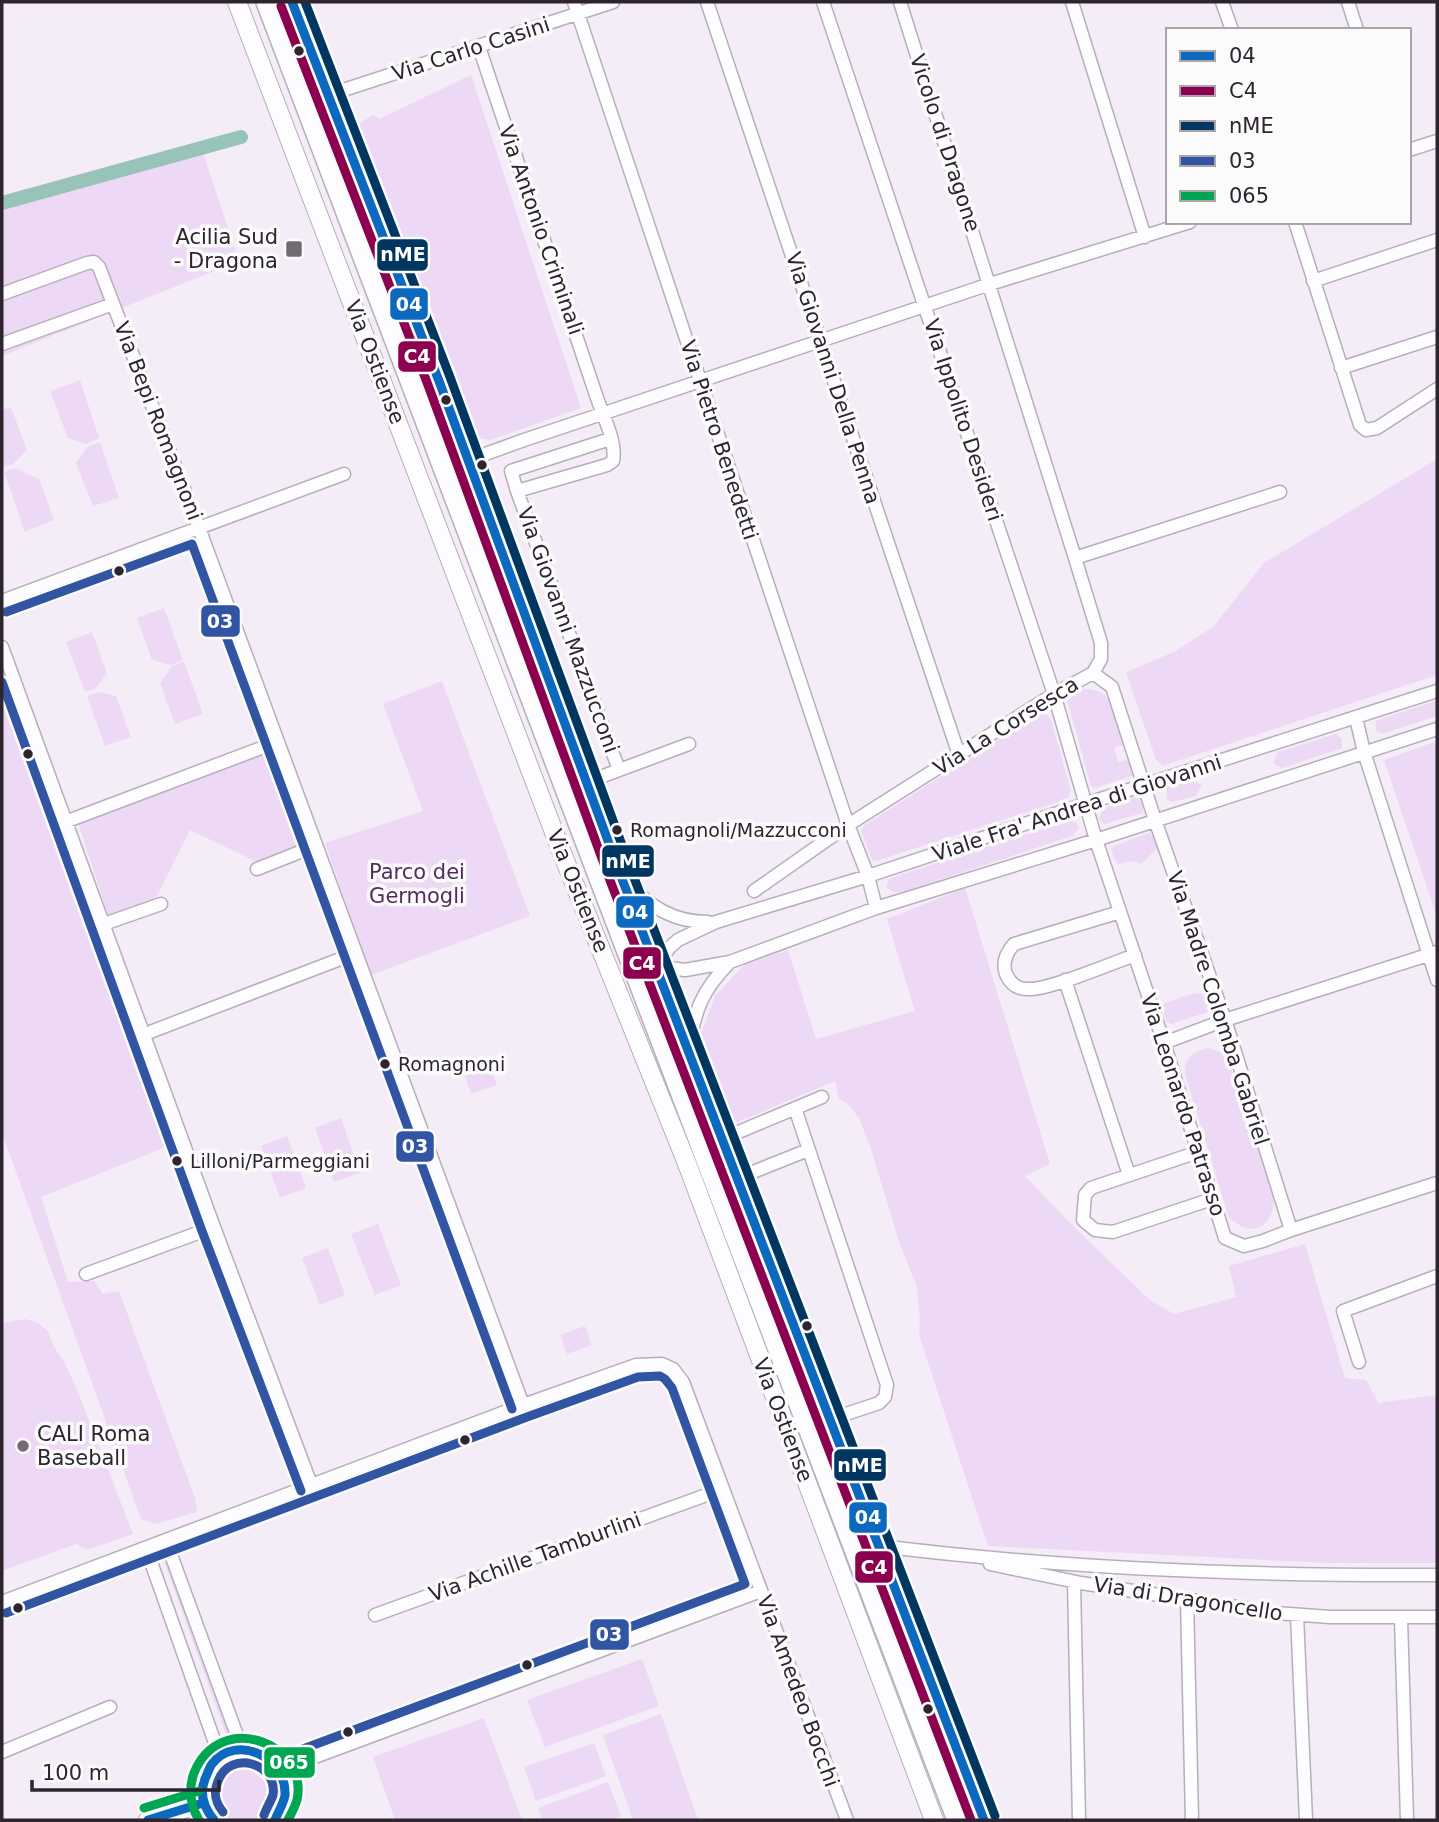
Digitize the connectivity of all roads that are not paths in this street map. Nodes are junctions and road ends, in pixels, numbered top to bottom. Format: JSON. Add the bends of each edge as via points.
{"nodes":[{"id":1,"x":237,"y":2,"type":"edge"},
{"id":2,"x":267,"y":2,"type":"edge"},
{"id":3,"x":292,"y":2,"type":"edge"},
{"id":4,"x":613,"y":2,"type":"edge"},
{"id":5,"x":707,"y":2,"type":"edge"},
{"id":6,"x":823,"y":2,"type":"edge"},
{"id":7,"x":900,"y":2,"type":"edge"},
{"id":8,"x":1072,"y":2,"type":"edge"},
{"id":9,"x":1222,"y":2,"type":"edge"},
{"id":10,"x":1348,"y":2,"type":"edge"},
{"id":11,"x":575,"y":8,"type":"edge"},
{"id":12,"x":1231,"y":28,"type":"edge"},
{"id":13,"x":1356,"y":28,"type":"edge"},
{"id":14,"x":479,"y":47,"type":"junction"},
{"id":15,"x":328,"y":95,"type":"junction"},
{"id":16,"x":1437,"y":141,"type":"edge"},
{"id":17,"x":1411,"y":149,"type":"edge"},
{"id":18,"x":1183,"y":224,"type":"edge"},
{"id":19,"x":1296,"y":224,"type":"edge"},
{"id":20,"x":1145,"y":237,"type":"junction"},
{"id":21,"x":1437,"y":240,"type":"edge"},
{"id":22,"x":1313,"y":281,"type":"junction"},
{"id":23,"x":990,"y":284,"type":"junction"},
{"id":24,"x":2,"y":294,"type":"edge"},
{"id":25,"x":113,"y":304,"type":"junction"},
{"id":26,"x":926,"y":306,"type":"junction"},
{"id":27,"x":1437,"y":337,"type":"edge"},
{"id":28,"x":820,"y":341,"type":"junction"},
{"id":29,"x":2,"y":344,"type":"edge"},
{"id":30,"x":1341,"y":368,"type":"junction"},
{"id":31,"x":700,"y":382,"type":"junction"},
{"id":32,"x":1437,"y":388,"type":"edge"},
{"id":33,"x":602,"y":413,"type":"junction"},
{"id":34,"x":611,"y":439,"type":"junction"},
{"id":35,"x":469,"y":460,"type":"junction"},
{"id":36,"x":344,"y":474,"type":"dead end"},
{"id":37,"x":517,"y":491,"type":"junction"},
{"id":38,"x":1280,"y":492,"type":"dead end"},
{"id":39,"x":199,"y":528,"type":"junction"},
{"id":40,"x":1075,"y":558,"type":"junction"},
{"id":41,"x":2,"y":601,"type":"edge"},
{"id":42,"x":2,"y":647,"type":"edge"},
{"id":43,"x":1093,"y":673,"type":"junction"},
{"id":44,"x":1437,"y":691,"type":"edge"},
{"id":45,"x":1055,"y":694,"type":"junction"},
{"id":46,"x":1356,"y":718,"type":"junction"},
{"id":47,"x":1437,"y":729,"type":"edge"},
{"id":48,"x":277,"y":742,"type":"junction"},
{"id":49,"x":689,"y":744,"type":"dead end"},
{"id":50,"x":1364,"y":752,"type":"junction"},
{"id":51,"x":959,"y":755,"type":"junction"},
{"id":52,"x":619,"y":770,"type":"junction"},
{"id":53,"x":587,"y":782,"type":"junction"},
{"id":54,"x":1145,"y":786,"type":"junction"},
{"id":55,"x":1084,"y":804,"type":"junction"},
{"id":56,"x":1155,"y":820,"type":"junction"},
{"id":57,"x":65,"y":822,"type":"junction"},
{"id":58,"x":848,"y":825,"type":"junction"},
{"id":59,"x":1096,"y":840,"type":"junction"},
{"id":60,"x":315,"y":846,"type":"junction"},
{"id":61,"x":257,"y":869,"type":"dead end"},
{"id":62,"x":868,"y":876,"type":"junction"},
{"id":63,"x":622,"y":879,"type":"junction"},
{"id":64,"x":754,"y":891,"type":"dead end"},
{"id":65,"x":161,"y":904,"type":"dead end"},
{"id":66,"x":876,"y":908,"type":"junction"},
{"id":67,"x":1120,"y":912,"type":"junction"},
{"id":68,"x":716,"y":922,"type":"junction"},
{"id":69,"x":104,"y":924,"type":"junction"},
{"id":70,"x":356,"y":953,"type":"junction"},
{"id":71,"x":1434,"y":954,"type":"edge"},
{"id":72,"x":1135,"y":955,"type":"junction"},
{"id":73,"x":730,"y":962,"type":"junction"},
{"id":74,"x":656,"y":966,"type":"junction"},
{"id":75,"x":1065,"y":980,"type":"junction"},
{"id":76,"x":1437,"y":980,"type":"edge"},
{"id":77,"x":1224,"y":1020,"type":"junction"},
{"id":78,"x":145,"y":1034,"type":"junction"},
{"id":79,"x":1164,"y":1043,"type":"junction"},
{"id":80,"x":688,"y":1050,"type":"junction"},
{"id":81,"x":822,"y":1097,"type":"dead end"},
{"id":82,"x":794,"y":1108,"type":"junction"},
{"id":83,"x":722,"y":1139,"type":"junction"},
{"id":84,"x":808,"y":1150,"type":"junction"},
{"id":85,"x":1198,"y":1152,"type":"junction"},
{"id":86,"x":1129,"y":1175,"type":"junction"},
{"id":87,"x":738,"y":1178,"type":"junction"},
{"id":88,"x":1437,"y":1183,"type":"edge"},
{"id":89,"x":1212,"y":1199,"type":"junction"},
{"id":90,"x":214,"y":1227,"type":"junction"},
{"id":91,"x":1291,"y":1230,"type":"junction"},
{"id":92,"x":86,"y":1274,"type":"dead end"},
{"id":93,"x":1437,"y":1276,"type":"edge"},
{"id":94,"x":1359,"y":1362,"type":"dead end"},
{"id":95,"x":523,"y":1405,"type":"junction"},
{"id":96,"x":831,"y":1419,"type":"junction"},
{"id":97,"x":312,"y":1487,"type":"junction"},
{"id":98,"x":723,"y":1489,"type":"junction"},
{"id":99,"x":166,"y":1541,"type":"junction"},
{"id":100,"x":880,"y":1546,"type":"junction"},
{"id":101,"x":146,"y":1549,"type":"junction"},
{"id":102,"x":942,"y":1554,"type":"junction"},
{"id":103,"x":1437,"y":1575,"type":"edge"},
{"id":104,"x":1074,"y":1582,"type":"junction"},
{"id":105,"x":761,"y":1591,"type":"junction"},
{"id":106,"x":1187,"y":1599,"type":"junction"},
{"id":107,"x":2,"y":1602,"type":"edge"},
{"id":108,"x":375,"y":1615,"type":"dead end"},
{"id":109,"x":1297,"y":1615,"type":"junction"},
{"id":110,"x":1437,"y":1617,"type":"edge"},
{"id":111,"x":1401,"y":1618,"type":"junction"},
{"id":112,"x":110,"y":1707,"type":"dead end"},
{"id":113,"x":243,"y":1749,"type":"junction"},
{"id":114,"x":2,"y":1752,"type":"edge"},
{"id":115,"x":220,"y":1757,"type":"junction"},
{"id":116,"x":280,"y":1770,"type":"junction"},
{"id":117,"x":204,"y":1803,"type":"junction"},
{"id":118,"x":148,"y":1820,"type":"edge"},
{"id":119,"x":214,"y":1820,"type":"edge"},
{"id":120,"x":275,"y":1820,"type":"edge"},
{"id":121,"x":846,"y":1820,"type":"edge"},
{"id":122,"x":934,"y":1820,"type":"edge"},
{"id":123,"x":958,"y":1820,"type":"edge"},
{"id":124,"x":984,"y":1820,"type":"edge"},
{"id":125,"x":1079,"y":1820,"type":"edge"},
{"id":126,"x":1192,"y":1820,"type":"edge"},
{"id":127,"x":1306,"y":1820,"type":"edge"},
{"id":128,"x":1407,"y":1820,"type":"edge"}],
"edges":[{"from":1,"to":122,"type":"main road","name":"Via Ostiense","via":[[562,853],[686,1161]]},
{"from":2,"to":123,"type":"main road"},
{"from":3,"to":15,"type":"main road"},
{"from":4,"to":11,"type":"street","name":"Via Carlo Casini"},
{"from":5,"to":28,"type":"street","name":"Via Giovanni Della Penna"},
{"from":6,"to":26,"type":"street","name":"Via Ippolito Desideri"},
{"from":7,"to":23,"type":"street","name":"Vicolo di Dragone"},
{"from":8,"to":20,"type":"street"},
{"from":9,"to":12,"type":"street"},
{"from":10,"to":13,"type":"street"},
{"from":11,"to":14,"type":"street","name":"Via Carlo Casini"},
{"from":11,"to":31,"type":"street","name":"Via Pietro Benedetti"},
{"from":14,"to":15,"type":"street","name":"Via Carlo Casini"},
{"from":14,"to":33,"type":"street","name":"Via Antonio Criminali"},
{"from":15,"to":35,"type":"main road"},
{"from":16,"to":17,"type":"street"},
{"from":18,"to":20,"type":"street"},
{"from":19,"to":22,"type":"street"},
{"from":20,"to":23,"type":"street"},
{"from":21,"to":22,"type":"street"},
{"from":22,"to":30,"type":"street"},
{"from":23,"to":26,"type":"street"},
{"from":23,"to":40,"type":"street","name":"Via La Corsesca"},
{"from":24,"to":25,"type":"street","name":"Via Bepi Romagnoni","via":[[90,262],[99,267]]},
{"from":25,"to":29,"type":"street"},
{"from":25,"to":39,"type":"street","name":"Via Bepi Romagnoni"},
{"from":26,"to":28,"type":"street"},
{"from":26,"to":45,"type":"street","name":"Via Ippolito Desideri"},
{"from":27,"to":30,"type":"street"},
{"from":28,"to":31,"type":"street"},
{"from":28,"to":51,"type":"street","name":"Via Giovanni Della Penna"},
{"from":30,"to":32,"type":"street","via":[[1358,422],[1366,430],[1377,428]]},
{"from":31,"to":33,"type":"street"},
{"from":31,"to":58,"type":"street","name":"Via Pietro Benedetti"},
{"from":33,"to":34,"type":"street","name":"Via Antonio Criminali"},
{"from":33,"to":35,"type":"street"},
{"from":34,"to":37,"type":"street","via":[[614,458],[607,465]]},
{"from":34,"to":37,"type":"street","via":[[511,471]]},
{"from":35,"to":53,"type":"main road"},
{"from":36,"to":39,"type":"street"},
{"from":37,"to":52,"type":"street","name":"Via Giovanni Mazzucconi"},
{"from":38,"to":40,"type":"street"},
{"from":39,"to":41,"type":"street"},
{"from":39,"to":48,"type":"street","name":"Via Bepi Romagnoni"},
{"from":40,"to":43,"type":"street","name":"Via La Corsesca","via":[[1101,643],[1101,659]]},
{"from":42,"to":57,"type":"street"},
{"from":43,"to":45,"type":"street","name":"Via La Corsesca"},
{"from":43,"to":54,"type":"street","name":"Via Madre Colomba Gabriel","via":[[1112,687]]},
{"from":44,"to":46,"type":"street","name":"Viale Fra' Andrea di Giovanni"},
{"from":45,"to":51,"type":"street","name":"Via La Corsesca"},
{"from":45,"to":55,"type":"street","name":"Via Ippolito Desideri"},
{"from":46,"to":50,"type":"street"},
{"from":46,"to":54,"type":"street","name":"Viale Fra' Andrea di Giovanni"},
{"from":47,"to":50,"type":"street","name":"Viale Fra' Andrea di Giovanni"},
{"from":48,"to":57,"type":"street"},
{"from":48,"to":60,"type":"street","name":"Via Bepi Romagnoni"},
{"from":49,"to":52,"type":"street","name":"Via Giovanni Mazzucconi"},
{"from":50,"to":56,"type":"street","name":"Viale Fra' Andrea di Giovanni"},
{"from":50,"to":71,"type":"street"},
{"from":51,"to":58,"type":"street","name":"Via La Corsesca"},
{"from":52,"to":53,"type":"street","name":"Via Giovanni Mazzucconi"},
{"from":53,"to":63,"type":"main road"},
{"from":54,"to":55,"type":"street","name":"Viale Fra' Andrea di Giovanni"},
{"from":54,"to":56,"type":"street","name":"Via Madre Colomba Gabriel"},
{"from":55,"to":59,"type":"street","name":"Via Ippolito Desideri"},
{"from":55,"to":62,"type":"street","name":"Viale Fra' Andrea di Giovanni"},
{"from":56,"to":59,"type":"street","name":"Viale Fra' Andrea di Giovanni"},
{"from":56,"to":77,"type":"street","name":"Via Madre Colomba Gabriel"},
{"from":57,"to":69,"type":"street"},
{"from":58,"to":62,"type":"street","name":"Via Pietro Benedetti"},
{"from":58,"to":64,"type":"street","name":"Via La Corsesca"},
{"from":59,"to":66,"type":"street","name":"Viale Fra' Andrea di Giovanni"},
{"from":59,"to":67,"type":"street","name":"Via Leonardo Patrasso"},
{"from":60,"to":61,"type":"street"},
{"from":60,"to":70,"type":"street","name":"Via Bepi Romagnoni"},
{"from":62,"to":66,"type":"street","name":"Via Pietro Benedetti"},
{"from":62,"to":68,"type":"street","name":"Viale Fra' Andrea di Giovanni"},
{"from":63,"to":68,"type":"street","name":"Viale Fra' Andrea di Giovanni","via":[[651,905],[673,917]]},
{"from":63,"to":74,"type":"main road"},
{"from":65,"to":69,"type":"street"},
{"from":66,"to":73,"type":"street","name":"Viale Fra' Andrea di Giovanni"},
{"from":67,"to":72,"type":"street","name":"Via Leonardo Patrasso"},
{"from":67,"to":75,"type":"street","via":[[1014,944],[1006,956],[1006,972],[1019,988],[1037,989]]},
{"from":68,"to":74,"type":"street","name":"Viale Fra' Andrea di Giovanni","via":[[678,940]]},
{"from":69,"to":78,"type":"street"},
{"from":70,"to":78,"type":"street"},
{"from":70,"to":95,"type":"street","name":"Via Bepi Romagnoni"},
{"from":71,"to":76,"type":"street"},
{"from":71,"to":77,"type":"street"},
{"from":72,"to":75,"type":"street"},
{"from":72,"to":79,"type":"street","name":"Via Leonardo Patrasso"},
{"from":73,"to":74,"type":"street","name":"Viale Fra' Andrea di Giovanni","via":[[685,970]]},
{"from":73,"to":80,"type":"street","name":"Viale Fra' Andrea di Giovanni","via":[[702,996]]},
{"from":74,"to":80,"type":"main road"},
{"from":75,"to":86,"type":"street"},
{"from":77,"to":79,"type":"street"},
{"from":77,"to":91,"type":"street","name":"Via Madre Colomba Gabriel"},
{"from":78,"to":90,"type":"street"},
{"from":79,"to":85,"type":"street","name":"Via Leonardo Patrasso"},
{"from":80,"to":83,"type":"main road"},
{"from":81,"to":82,"type":"street"},
{"from":82,"to":83,"type":"street"},
{"from":82,"to":84,"type":"street"},
{"from":83,"to":87,"type":"main road"},
{"from":84,"to":87,"type":"street"},
{"from":84,"to":96,"type":"street","via":[[887,1385],[880,1402]]},
{"from":85,"to":86,"type":"street"},
{"from":85,"to":89,"type":"street","name":"Via Leonardo Patrasso"},
{"from":86,"to":89,"type":"street","via":[[1091,1188],[1085,1195],[1083,1220],[1088,1226],[1113,1232]]},
{"from":87,"to":96,"type":"main road"},
{"from":88,"to":91,"type":"street","name":"Via Leonardo Patrasso"},
{"from":89,"to":91,"type":"street","name":"Via Leonardo Patrasso","via":[[1225,1238],[1244,1246]]},
{"from":90,"to":92,"type":"street"},
{"from":90,"to":97,"type":"street"},
{"from":93,"to":94,"type":"street","via":[[1343,1311]]},
{"from":95,"to":97,"type":"street","name":"Via Amedeo Bocchi"},
{"from":95,"to":98,"type":"street","name":"Via Amedeo Bocchi","via":[[636,1365],[668,1366],[683,1382]]},
{"from":96,"to":100,"type":"main road"},
{"from":97,"to":99,"type":"street","name":"Via Amedeo Bocchi"},
{"from":98,"to":105,"type":"street","name":"Via Amedeo Bocchi"},
{"from":98,"to":108,"type":"street","name":"Via Achille Tamburlini"},
{"from":99,"to":101,"type":"street","name":"Via Amedeo Bocchi"},
{"from":99,"to":113,"type":"street"},
{"from":100,"to":102,"type":"street","name":"Via di Dragoncello"},
{"from":100,"to":124,"type":"main road"},
{"from":101,"to":107,"type":"street","name":"Via Amedeo Bocchi"},
{"from":101,"to":115,"type":"street"},
{"from":102,"to":103,"type":"street","name":"Via di Dragoncello","via":[[1216,1572]]},
{"from":102,"to":104,"type":"street","name":"Via di Dragoncello"},
{"from":104,"to":106,"type":"street","name":"Via di Dragoncello"},
{"from":104,"to":125,"type":"street"},
{"from":105,"to":116,"type":"street"},
{"from":105,"to":121,"type":"street","name":"Via Amedeo Bocchi"},
{"from":106,"to":109,"type":"street","name":"Via di Dragoncello"},
{"from":106,"to":126,"type":"street"},
{"from":109,"to":111,"type":"street","name":"Via di Dragoncello"},
{"from":109,"to":127,"type":"street"},
{"from":110,"to":111,"type":"street","name":"Via di Dragoncello"},
{"from":111,"to":128,"type":"street"},
{"from":112,"to":114,"type":"street"},
{"from":113,"to":115,"type":"main road"},
{"from":113,"to":116,"type":"main road","via":[[264,1754]]},
{"from":115,"to":117,"type":"main road","via":[[204,1777]]},
{"from":116,"to":120,"type":"main road","via":[[286,1796]]},
{"from":117,"to":118,"type":"main road"},
{"from":117,"to":119,"type":"main road"}]}
